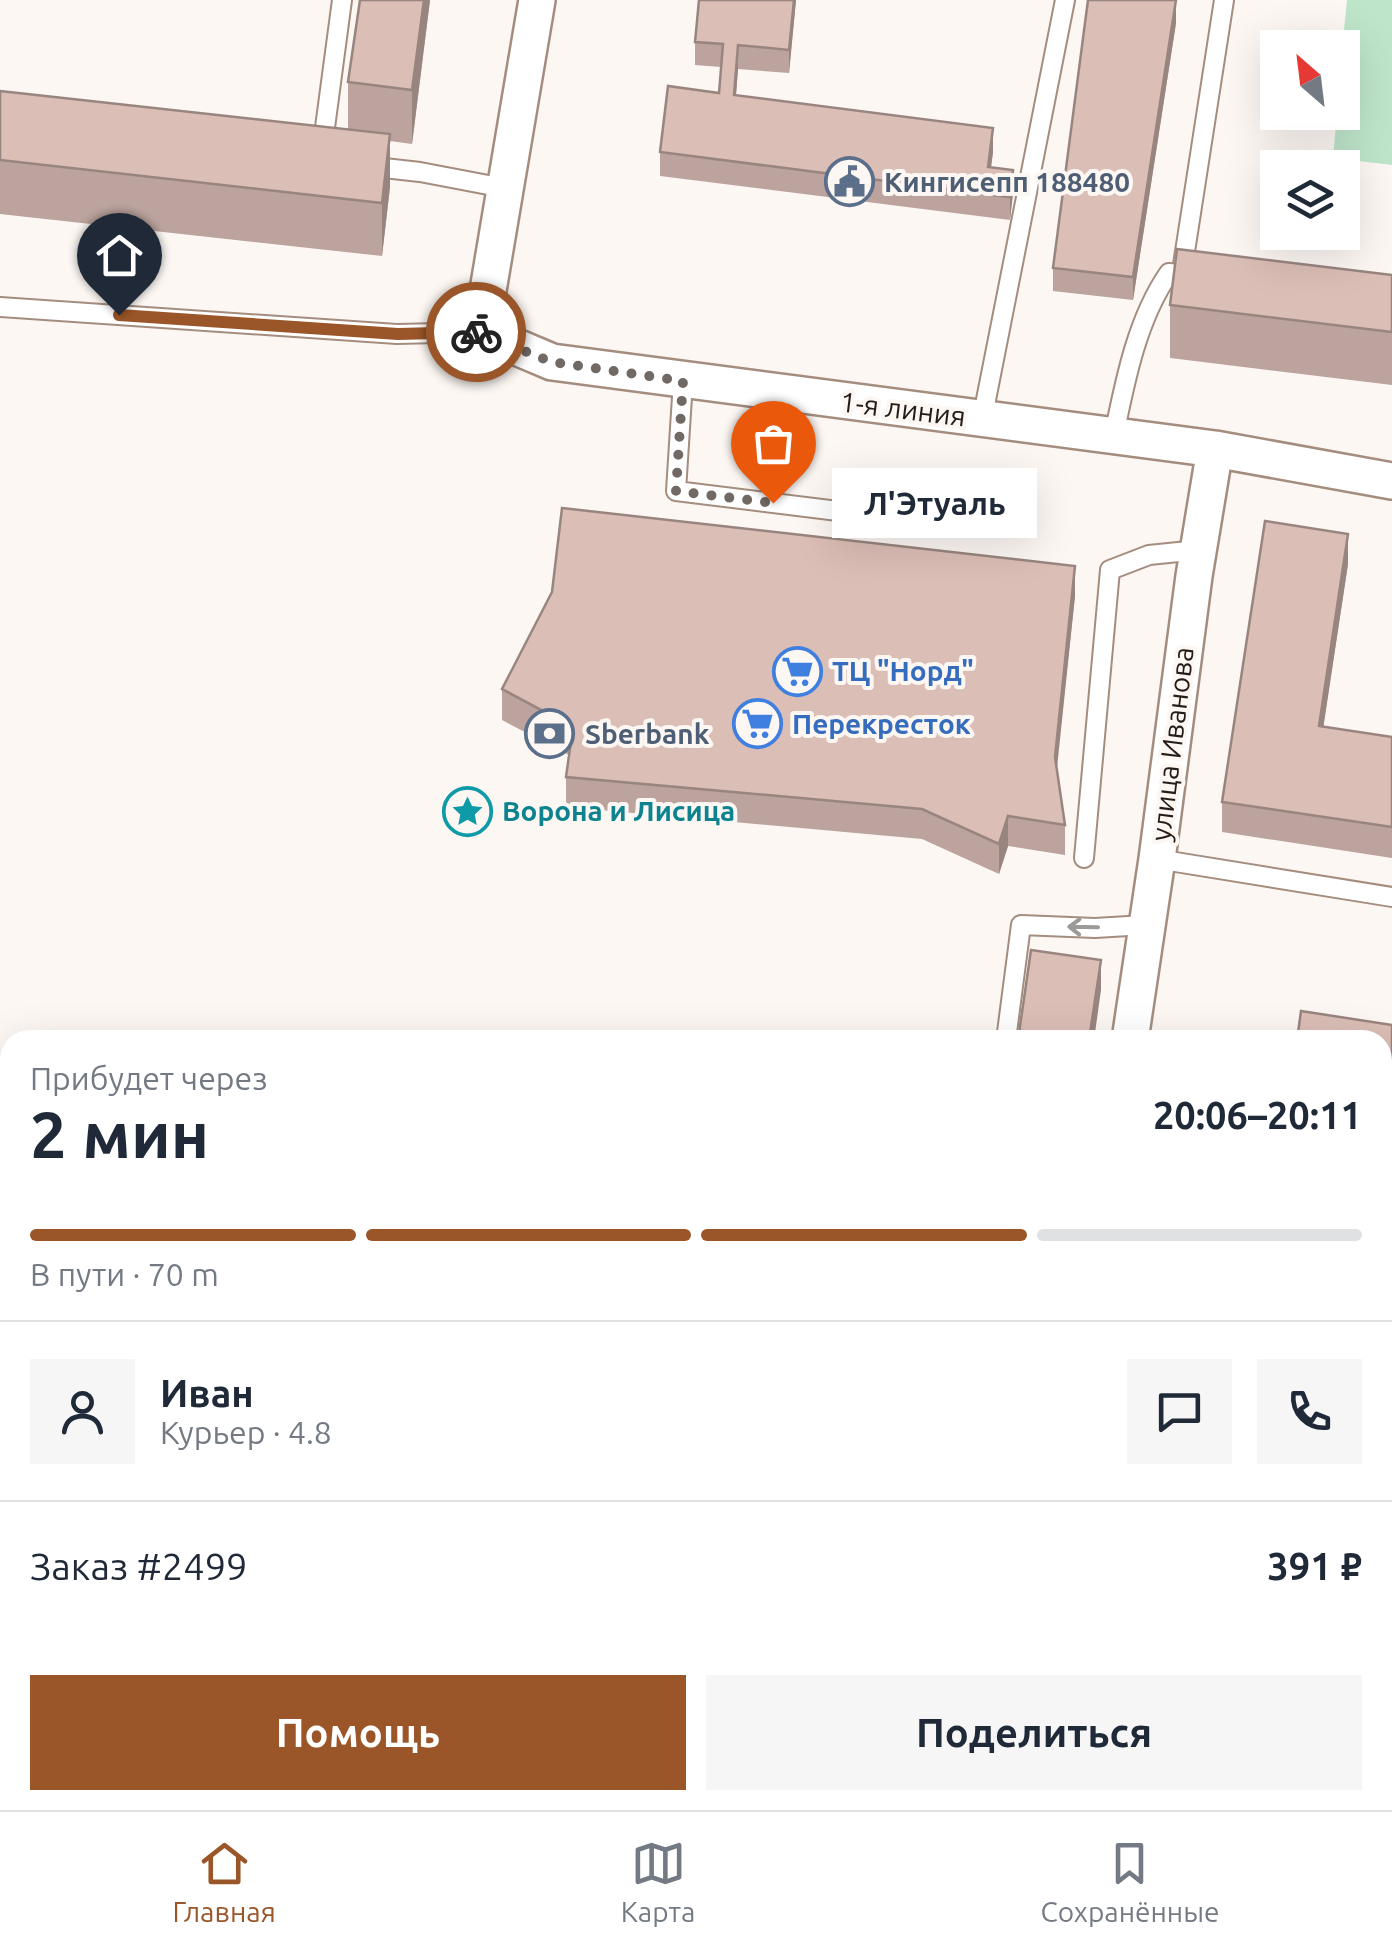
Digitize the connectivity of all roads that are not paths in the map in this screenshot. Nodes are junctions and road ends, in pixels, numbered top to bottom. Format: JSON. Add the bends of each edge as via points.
{"nodes":[{"id":1,"x":342,"y":0,"type":"edge"},
{"id":2,"x":537,"y":0,"type":"edge"},
{"id":3,"x":1065,"y":0,"type":"edge"},
{"id":4,"x":1224,"y":0,"type":"edge"},
{"id":5,"x":504,"y":188,"type":"junction"},
{"id":6,"x":1182,"y":274,"type":"junction"},
{"id":7,"x":1220,"y":279,"type":"edge"},
{"id":8,"x":0,"y":307,"type":"edge"},
{"id":9,"x":481,"y":332,"type":"junction"},
{"id":10,"x":683,"y":381,"type":"junction"},
{"id":11,"x":982,"y":420,"type":"junction"},
{"id":12,"x":1114,"y":436,"type":"junction"},
{"id":13,"x":1215,"y":449,"type":"junction"},
{"id":14,"x":1392,"y":481,"type":"edge"},
{"id":15,"x":838,"y":511,"type":"dead end"},
{"id":16,"x":1198,"y":550,"type":"junction"},
{"id":17,"x":1084,"y":858,"type":"dead end"},
{"id":18,"x":1157,"y":859,"type":"junction"},
{"id":19,"x":1392,"y":897,"type":"edge"},
{"id":20,"x":1145,"y":925,"type":"junction"},
{"id":21,"x":1007,"y":1030,"type":"edge"},
{"id":22,"x":1131,"y":1030,"type":"edge"}],
"edges":[{"from":1,"to":5,"type":"lane","via":[[312,160]]},
{"from":2,"to":5,"type":"street"},
{"from":3,"to":11,"type":"lane"},
{"from":4,"to":6,"type":"lane"},
{"from":5,"to":9,"type":"street"},
{"from":6,"to":7,"type":"lane"},
{"from":6,"to":12,"type":"lane","via":[[1169,273],[1155,294]]},
{"from":8,"to":9,"type":"lane","name":"1-я линия","via":[[398,334]]},
{"from":9,"to":10,"type":"street","name":"1-я линия","via":[[552,362]]},
{"from":10,"to":11,"type":"street","name":"1-я линия"},
{"from":10,"to":15,"type":"lane","via":[[676,491]]},
{"from":11,"to":12,"type":"street","name":"1-я линия"},
{"from":12,"to":13,"type":"street","name":"1-я линия"},
{"from":13,"to":14,"type":"street","name":"1-я линия"},
{"from":13,"to":16,"type":"street","name":"улица Иванова"},
{"from":16,"to":17,"type":"lane","via":[[1149,555],[1110,570]]},
{"from":16,"to":18,"type":"street","name":"улица Иванова"},
{"from":18,"to":19,"type":"lane"},
{"from":18,"to":20,"type":"street","name":"улица Иванова"},
{"from":20,"to":21,"type":"lane","one_way":true,"via":[[1021,925]]},
{"from":20,"to":22,"type":"street","name":"улица Иванова"}]}
